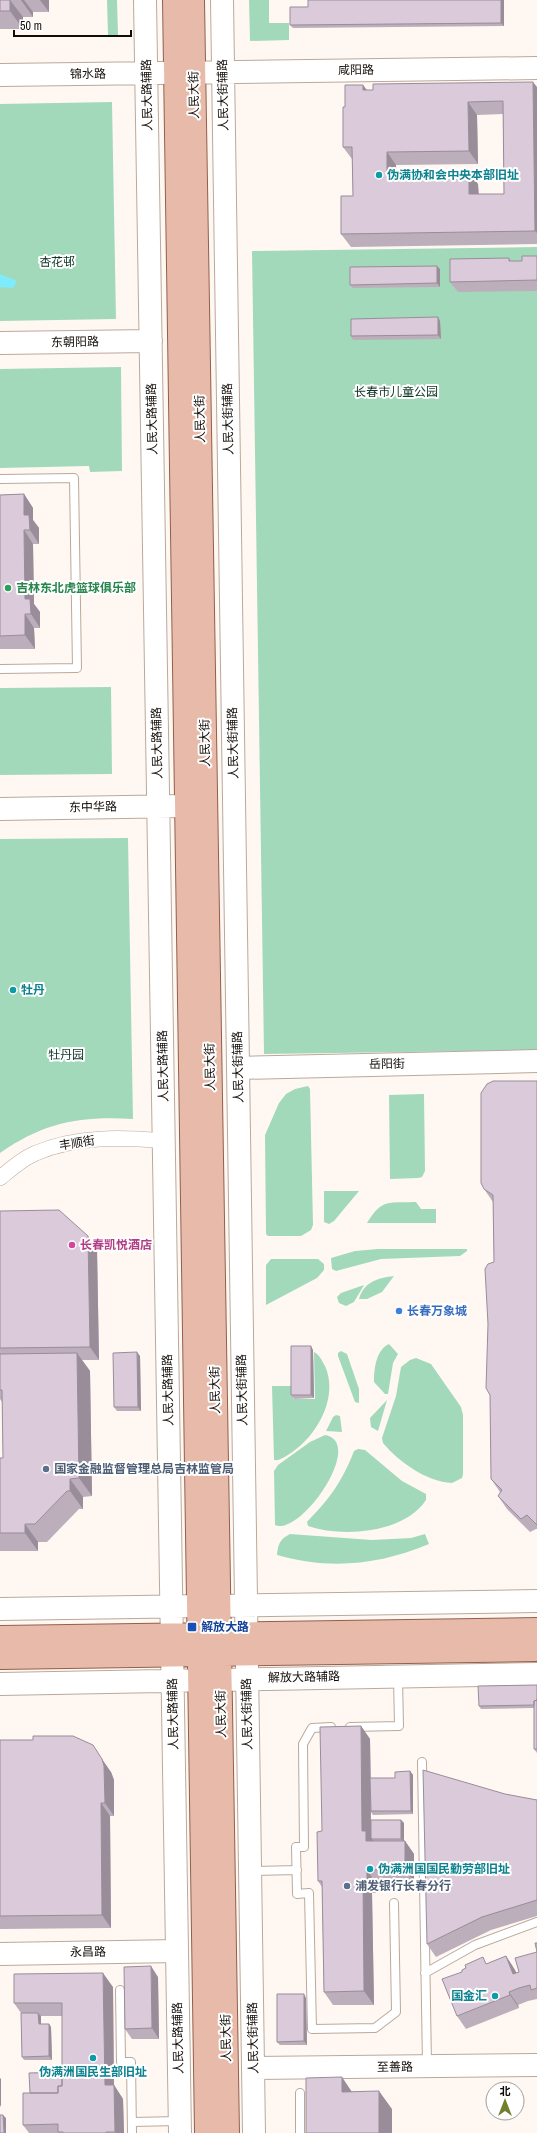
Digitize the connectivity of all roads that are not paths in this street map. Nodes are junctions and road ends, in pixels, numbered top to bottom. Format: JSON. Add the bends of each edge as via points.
{"nodes":[{"id":1,"x":145,"y":0,"type":"edge"},
{"id":2,"x":174,"y":0,"type":"edge"},
{"id":3,"x":193,"y":0,"type":"edge"},
{"id":4,"x":222,"y":0,"type":"edge"},
{"id":5,"x":537,"y":68,"type":"edge"},
{"id":6,"x":185,"y":72,"type":"junction"},
{"id":7,"x":223,"y":72,"type":"junction"},
{"id":8,"x":146,"y":73,"type":"junction"},
{"id":9,"x":0,"y":76,"type":"edge"},
{"id":10,"x":151,"y":341,"type":"junction"},
{"id":11,"x":0,"y":343,"type":"edge"},
{"id":12,"x":0,"y":479,"type":"edge"},
{"id":13,"x":0,"y":669,"type":"edge"},
{"id":14,"x":158,"y":806,"type":"junction"},
{"id":15,"x":186,"y":806,"type":"junction"},
{"id":16,"x":0,"y":809,"type":"edge"},
{"id":17,"x":537,"y":1061,"type":"edge"},
{"id":18,"x":238,"y":1068,"type":"junction"},
{"id":19,"x":164,"y":1141,"type":"junction"},
{"id":20,"x":0,"y":1178,"type":"edge"},
{"id":21,"x":537,"y":1601,"type":"edge"},
{"id":22,"x":209,"y":1607,"type":"junction"},
{"id":23,"x":245,"y":1607,"type":"junction"},
{"id":24,"x":171,"y":1608,"type":"junction"},
{"id":25,"x":0,"y":1610,"type":"edge"},
{"id":26,"x":537,"y":1629,"type":"edge"},
{"id":27,"x":246,"y":1633,"type":"junction"},
{"id":28,"x":0,"y":1637,"type":"edge"},
{"id":29,"x":209,"y":1644,"type":"junction"},
{"id":30,"x":172,"y":1645,"type":"junction"},
{"id":31,"x":537,"y":1650,"type":"edge"},
{"id":32,"x":246,"y":1654,"type":"junction"},
{"id":33,"x":0,"y":1658,"type":"edge"},
{"id":34,"x":537,"y":1674,"type":"edge"},
{"id":35,"x":398,"y":1675,"type":"junction"},
{"id":36,"x":246,"y":1678,"type":"junction"},
{"id":37,"x":210,"y":1680,"type":"junction"},
{"id":38,"x":172,"y":1681,"type":"junction"},
{"id":39,"x":0,"y":1684,"type":"edge"},
{"id":40,"x":422,"y":1762,"type":"dead end"},
{"id":41,"x":297,"y":1870,"type":"junction"},
{"id":42,"x":250,"y":1871,"type":"junction"},
{"id":43,"x":394,"y":1903,"type":"dead end"},
{"id":44,"x":537,"y":1922,"type":"edge"},
{"id":45,"x":177,"y":1951,"type":"junction"},
{"id":46,"x":0,"y":1954,"type":"edge"},
{"id":47,"x":425,"y":1973,"type":"junction"},
{"id":48,"x":120,"y":1990,"type":"dead end"},
{"id":49,"x":537,"y":2065,"type":"edge"},
{"id":50,"x":427,"y":2066,"type":"junction"},
{"id":51,"x":253,"y":2068,"type":"junction"},
{"id":52,"x":300,"y":2093,"type":"dead end"},
{"id":53,"x":132,"y":2122,"type":"junction"},
{"id":54,"x":180,"y":2127,"type":"edge"},
{"id":55,"x":132,"y":2133,"type":"edge"},
{"id":56,"x":206,"y":2133,"type":"edge"},
{"id":57,"x":228,"y":2133,"type":"edge"},
{"id":58,"x":254,"y":2133,"type":"edge"},
{"id":59,"x":300,"y":2133,"type":"edge"}],
"edges":[{"from":1,"to":8,"type":"main road","name":"人民大路辅路"},
{"from":2,"to":6,"type":"main road","name":"人民大街"},
{"from":3,"to":6,"type":"main road","name":"人民大街"},
{"from":4,"to":7,"type":"main road","name":"人民大街辅路"},
{"from":5,"to":7,"type":"main road","name":"咸阳路"},
{"from":6,"to":7,"type":"main road","name":"咸阳路"},
{"from":6,"to":8,"type":"main road","name":"锦水路"},
{"from":6,"to":15,"type":"main road","name":"人民大街"},
{"from":6,"to":22,"type":"main road","name":"人民大街"},
{"from":7,"to":18,"type":"main road","name":"人民大街辅路"},
{"from":8,"to":9,"type":"main road","name":"锦水路"},
{"from":8,"to":10,"type":"main road","name":"人民大路辅路"},
{"from":10,"to":11,"type":"main road","name":"东朝阳路"},
{"from":10,"to":14,"type":"main road","name":"人民大路辅路"},
{"from":12,"to":13,"type":"lane","via":[[74,478],[77,668]]},
{"from":14,"to":15,"type":"main road","name":"东中华路"},
{"from":14,"to":16,"type":"main road","name":"东中华路"},
{"from":14,"to":19,"type":"main road","name":"人民大路辅路"},
{"from":15,"to":22,"type":"main road","name":"人民大街"},
{"from":17,"to":18,"type":"main road","name":"岳阳街"},
{"from":18,"to":23,"type":"main road","name":"人民大街辅路"},
{"from":19,"to":20,"type":"street","name":"丰顺街","via":[[109,1138],[58,1144],[34,1154]]},
{"from":19,"to":24,"type":"main road","name":"人民大路辅路"},
{"from":21,"to":23,"type":"main road"},
{"from":22,"to":23,"type":"main road"},
{"from":22,"to":24,"type":"main road"},
{"from":22,"to":29,"type":"main road","name":"人民大街"},
{"from":23,"to":27,"type":"main road","name":"人民大街辅路"},
{"from":24,"to":25,"type":"main road"},
{"from":24,"to":30,"type":"main road","name":"人民大路辅路"},
{"from":26,"to":27,"type":"main road"},
{"from":27,"to":29,"type":"main road"},
{"from":27,"to":32,"type":"main road","name":"人民大街辅路"},
{"from":28,"to":30,"type":"main road"},
{"from":29,"to":30,"type":"main road"},
{"from":29,"to":32,"type":"main road"},
{"from":29,"to":37,"type":"main road","name":"人民大街"},
{"from":30,"to":33,"type":"main road"},
{"from":30,"to":38,"type":"main road","name":"人民大路辅路"},
{"from":31,"to":32,"type":"main road"},
{"from":32,"to":36,"type":"main road","name":"人民大街辅路"},
{"from":34,"to":35,"type":"main road","name":"解放大路辅路"},
{"from":35,"to":36,"type":"main road","name":"解放大路辅路"},
{"from":35,"to":41,"type":"lane","via":[[399,1726],[312,1728],[302,1744],[304,1847],[296,1847]]},
{"from":36,"to":37,"type":"main road","name":"解放大路辅路"},
{"from":36,"to":42,"type":"main road","name":"人民大街辅路"},
{"from":37,"to":38,"type":"main road","name":"解放大路辅路"},
{"from":37,"to":56,"type":"main road","name":"人民大街"},
{"from":37,"to":57,"type":"main road","name":"人民大街"},
{"from":38,"to":39,"type":"main road","name":"解放大路辅路"},
{"from":38,"to":45,"type":"main road","name":"人民大路辅路"},
{"from":40,"to":47,"type":"lane"},
{"from":41,"to":42,"type":"lane"},
{"from":41,"to":43,"type":"lane","via":[[297,1894],[309,1893],[312,2029],[375,2028],[396,2012]]},
{"from":42,"to":51,"type":"main road","name":"人民大街辅路"},
{"from":44,"to":47,"type":"lane","via":[[475,1945]]},
{"from":45,"to":46,"type":"main road","name":"永昌路"},
{"from":45,"to":54,"type":"main road","name":"人民大路辅路"},
{"from":47,"to":50,"type":"lane"},
{"from":48,"to":53,"type":"lane","via":[[121,2062],[131,2062]]},
{"from":49,"to":50,"type":"main road","name":"至善路"},
{"from":50,"to":51,"type":"main road","name":"至善路"},
{"from":51,"to":58,"type":"main road","name":"人民大街辅路"},
{"from":52,"to":59,"type":"lane"},
{"from":53,"to":54,"type":"lane"},
{"from":53,"to":55,"type":"lane"}]}
